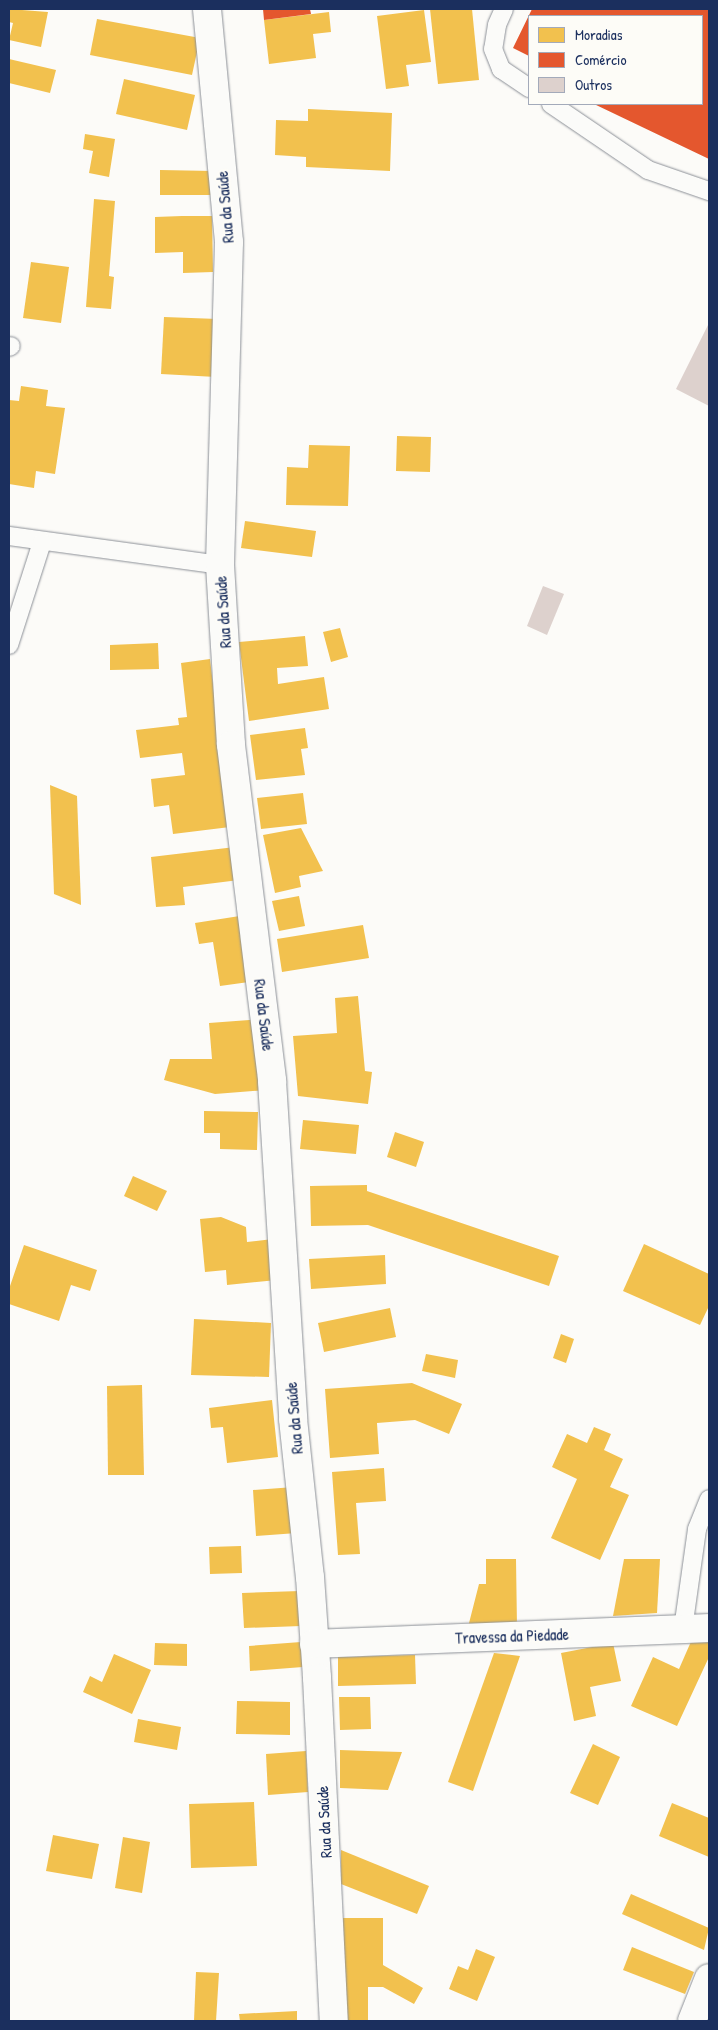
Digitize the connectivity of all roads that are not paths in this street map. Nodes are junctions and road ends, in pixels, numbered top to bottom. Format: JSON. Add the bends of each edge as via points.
{"nodes":[{"id":1,"x":207,"y":9,"type":"edge"},
{"id":2,"x":504,"y":9,"type":"edge"},
{"id":3,"x":528,"y":87,"type":"edge"},
{"id":4,"x":553,"y":105,"type":"edge"},
{"id":5,"x":709,"y":191,"type":"edge"},
{"id":6,"x":9,"y":536,"type":"edge"},
{"id":7,"x":42,"y":542,"type":"junction"},
{"id":8,"x":220,"y":565,"type":"junction"},
{"id":9,"x":9,"y":645,"type":"edge"},
{"id":10,"x":709,"y":1499,"type":"edge"},
{"id":11,"x":696,"y":1628,"type":"edge"},
{"id":12,"x":314,"y":1644,"type":"junction"},
{"id":13,"x":709,"y":1978,"type":"edge"},
{"id":14,"x":334,"y":2021,"type":"edge"},
{"id":15,"x":692,"y":2021,"type":"edge"}],
"edges":[{"from":1,"to":8,"type":"street","name":"Rua da Saúde","via":[[229,242]]},
{"from":2,"to":3,"type":"lane","via":[[497,25],[493,49],[502,69]]},
{"from":4,"to":5,"type":"lane","via":[[648,170]]},
{"from":6,"to":7,"type":"lane"},
{"from":7,"to":8,"type":"lane"},
{"from":7,"to":9,"type":"lane"},
{"from":8,"to":12,"type":"street","name":"Rua da Saúde","via":[[231,745],[272,1081],[293,1419]]},
{"from":10,"to":11,"type":"lane","via":[[698,1529]]},
{"from":11,"to":12,"type":"street","name":"Travessa da Piedade"},
{"from":12,"to":14,"type":"street","name":"Rua da Saúde"},
{"from":13,"to":15,"type":"street"}]}
